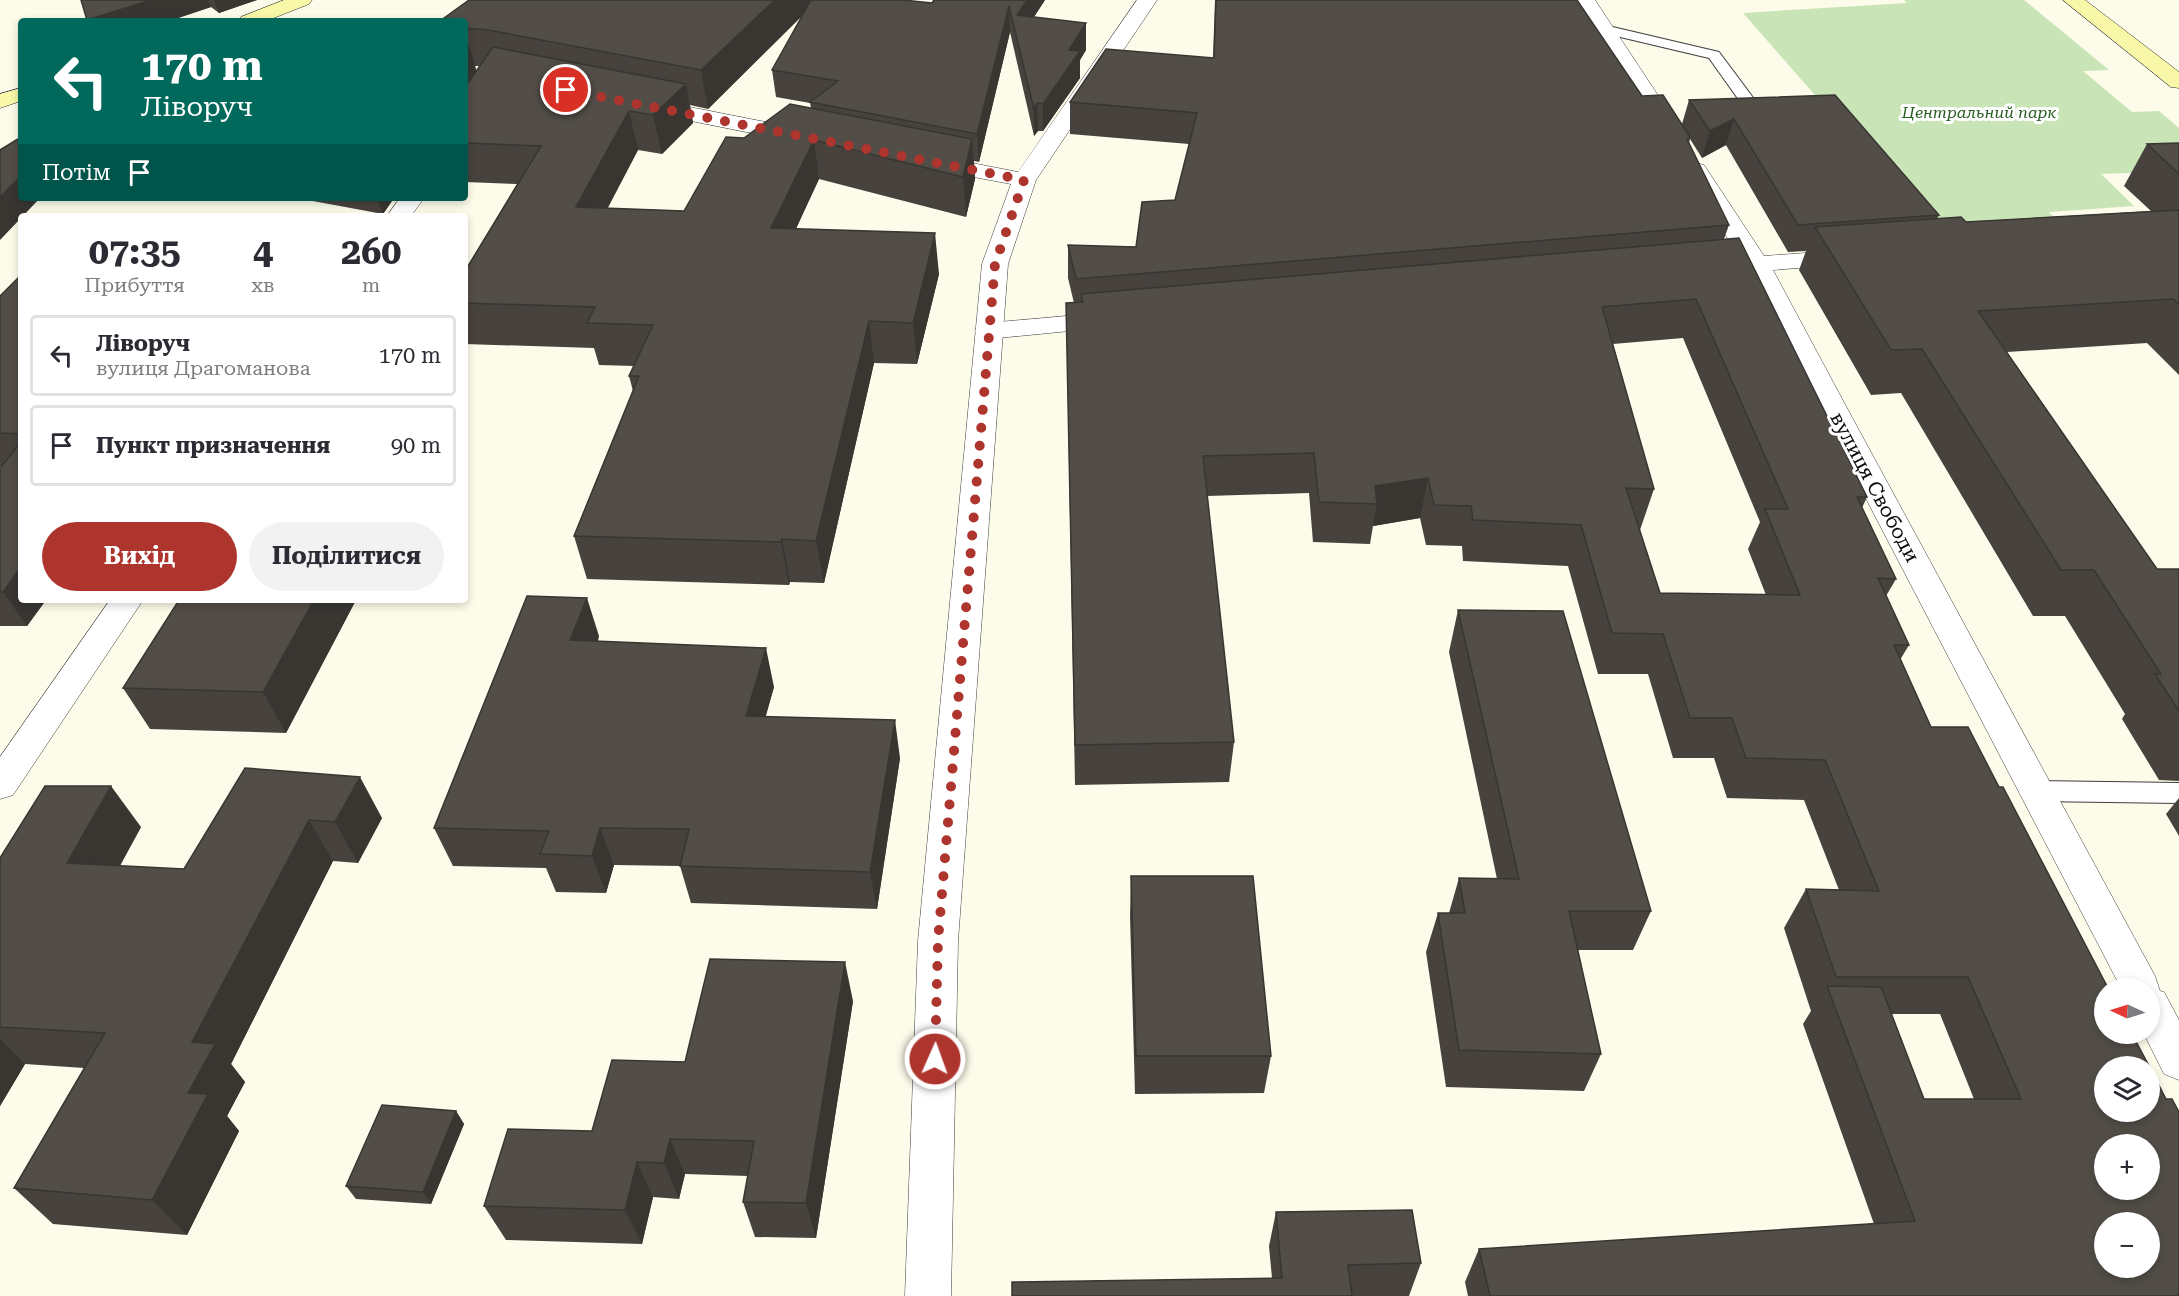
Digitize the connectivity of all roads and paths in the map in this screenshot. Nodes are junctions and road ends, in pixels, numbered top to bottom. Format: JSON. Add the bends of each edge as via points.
{"nodes":[{"id":1,"x":302,"y":0,"type":"edge"},
{"id":2,"x":1148,"y":0,"type":"edge"},
{"id":3,"x":1585,"y":0,"type":"edge"},
{"id":4,"x":2073,"y":0,"type":"edge"},
{"id":5,"x":256,"y":18,"type":"edge"},
{"id":6,"x":1604,"y":28,"type":"junction"},
{"id":7,"x":2179,"y":82,"type":"edge"},
{"id":8,"x":18,"y":95,"type":"edge"},
{"id":9,"x":0,"y":101,"type":"edge"},
{"id":10,"x":626,"y":102,"type":"edge"},
{"id":11,"x":1752,"y":107,"type":"edge"},
{"id":12,"x":825,"y":141,"type":"edge"},
{"id":13,"x":907,"y":157,"type":"edge"},
{"id":14,"x":1024,"y":180,"type":"junction"},
{"id":15,"x":1876,"y":255,"type":"edge"},
{"id":16,"x":1757,"y":264,"type":"junction"},
{"id":17,"x":1686,"y":270,"type":"edge"},
{"id":18,"x":1130,"y":319,"type":"edge"},
{"id":19,"x":988,"y":331,"type":"junction"},
{"id":20,"x":125,"y":603,"type":"edge"},
{"id":21,"x":0,"y":785,"type":"edge"},
{"id":22,"x":2036,"y":791,"type":"junction"},
{"id":23,"x":2179,"y":793,"type":"edge"},
{"id":24,"x":2136,"y":978,"type":"edge"},
{"id":25,"x":2160,"y":1024,"type":"edge"},
{"id":26,"x":2179,"y":1061,"type":"edge"},
{"id":27,"x":928,"y":1296,"type":"edge"}],
"edges":[{"from":1,"to":5,"type":"main road"},
{"from":2,"to":14,"type":"street"},
{"from":3,"to":6,"type":"street","name":"вулиця Свободи"},
{"from":4,"to":7,"type":"main road"},
{"from":6,"to":11,"type":"lane","via":[[1714,55]]},
{"from":6,"to":16,"type":"street","name":"вулиця Свободи"},
{"from":8,"to":9,"type":"main road"},
{"from":10,"to":12,"type":"street"},
{"from":13,"to":14,"type":"street"},
{"from":14,"to":19,"type":"street","via":[[995,264]]},
{"from":15,"to":16,"type":"street"},
{"from":16,"to":17,"type":"street"},
{"from":16,"to":22,"type":"street","name":"вулиця Свободи"},
{"from":18,"to":19,"type":"street"},
{"from":19,"to":27,"type":"street","via":[[938,941]]},
{"from":20,"to":21,"type":"street"},
{"from":22,"to":23,"type":"lane"},
{"from":22,"to":24,"type":"street","name":"вулиця Свободи"},
{"from":25,"to":26,"type":"street"}]}
